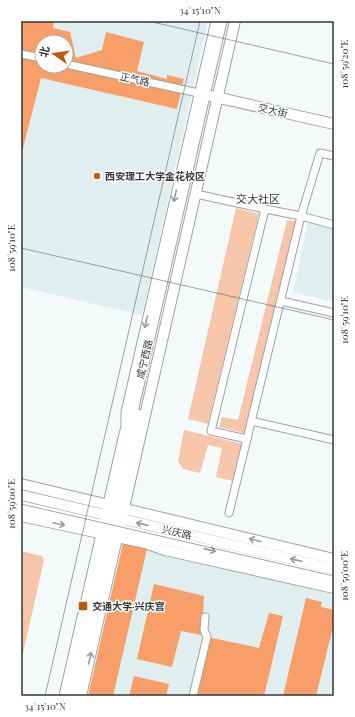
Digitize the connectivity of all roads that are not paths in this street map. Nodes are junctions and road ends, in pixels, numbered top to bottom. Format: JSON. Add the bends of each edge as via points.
{"nodes":[{"id":1,"x":215,"y":21,"type":"edge"},
{"id":2,"x":222,"y":21,"type":"edge"},
{"id":3,"x":228,"y":21,"type":"edge"},
{"id":4,"x":235,"y":21,"type":"edge"},
{"id":5,"x":21,"y":54,"type":"edge"},
{"id":6,"x":34,"y":56,"type":"edge"},
{"id":7,"x":74,"y":66,"type":"edge"},
{"id":8,"x":208,"y":95,"type":"junction"},
{"id":9,"x":334,"y":124,"type":"edge"},
{"id":10,"x":334,"y":156,"type":"edge"},
{"id":11,"x":196,"y":194,"type":"junction"},
{"id":12,"x":265,"y":209,"type":"junction"},
{"id":13,"x":301,"y":216,"type":"junction"},
{"id":14,"x":334,"y":225,"type":"edge"},
{"id":15,"x":280,"y":301,"type":"junction"},
{"id":16,"x":334,"y":313,"type":"edge"},
{"id":17,"x":251,"y":421,"type":"junction"},
{"id":18,"x":247,"y":439,"type":"junction"},
{"id":19,"x":334,"y":440,"type":"edge"},
{"id":20,"x":21,"y":484,"type":"edge"},
{"id":21,"x":21,"y":495,"type":"edge"},
{"id":22,"x":21,"y":506,"type":"edge"},
{"id":23,"x":229,"y":513,"type":"dead end"},
{"id":24,"x":21,"y":516,"type":"edge"},
{"id":25,"x":113,"y":521,"type":"junction"},
{"id":26,"x":334,"y":559,"type":"edge"},
{"id":27,"x":334,"y":569,"type":"edge"},
{"id":28,"x":334,"y":579,"type":"edge"},
{"id":29,"x":334,"y":588,"type":"edge"},
{"id":30,"x":205,"y":617,"type":"dead end"},
{"id":31,"x":64,"y":696,"type":"edge"},
{"id":32,"x":73,"y":696,"type":"edge"},
{"id":33,"x":82,"y":696,"type":"edge"},
{"id":34,"x":193,"y":696,"type":"edge"}],
"edges":[{"from":1,"to":8,"type":"street"},
{"from":2,"to":8,"type":"main road","name":"咸宁西路"},
{"from":3,"to":8,"type":"main road","name":"咸宁西路"},
{"from":4,"to":8,"type":"street"},
{"from":5,"to":6,"type":"street"},
{"from":7,"to":8,"type":"street","name":"正气路"},
{"from":8,"to":9,"type":"street","name":"交大街"},
{"from":8,"to":11,"type":"street"},
{"from":8,"to":25,"type":"main road","name":"咸宁西路"},
{"from":8,"to":25,"type":"main road","name":"咸宁西路","one_way":true,"via":[[125,434]]},
{"from":10,"to":13,"type":"street","via":[[320,152]]},
{"from":11,"to":12,"type":"street"},
{"from":11,"to":25,"type":"street"},
{"from":12,"to":13,"type":"street"},
{"from":12,"to":18,"type":"street","via":[[212,431]]},
{"from":13,"to":14,"type":"street"},
{"from":13,"to":15,"type":"street"},
{"from":15,"to":16,"type":"street"},
{"from":15,"to":17,"type":"street"},
{"from":17,"to":18,"type":"street"},
{"from":17,"to":19,"type":"street"},
{"from":18,"to":23,"type":"street"},
{"from":20,"to":25,"type":"street"},
{"from":21,"to":25,"type":"street","name":"兴庆路"},
{"from":22,"to":25,"type":"street","name":"兴庆路"},
{"from":24,"to":25,"type":"street","one_way":true},
{"from":26,"to":25,"type":"street","one_way":true},
{"from":27,"to":25,"type":"street","name":"兴庆路","one_way":true},
{"from":25,"to":28,"type":"street","name":"兴庆路","one_way":true},
{"from":25,"to":29,"type":"street","via":[[145,543],[165,550]]},
{"from":25,"to":31,"type":"main road","name":"咸宁西路"},
{"from":25,"to":32,"type":"main road","name":"咸宁西路"},
{"from":33,"to":25,"type":"street","one_way":true},
{"from":30,"to":34,"type":"street","via":[[204,630],[207,637]]}]}
